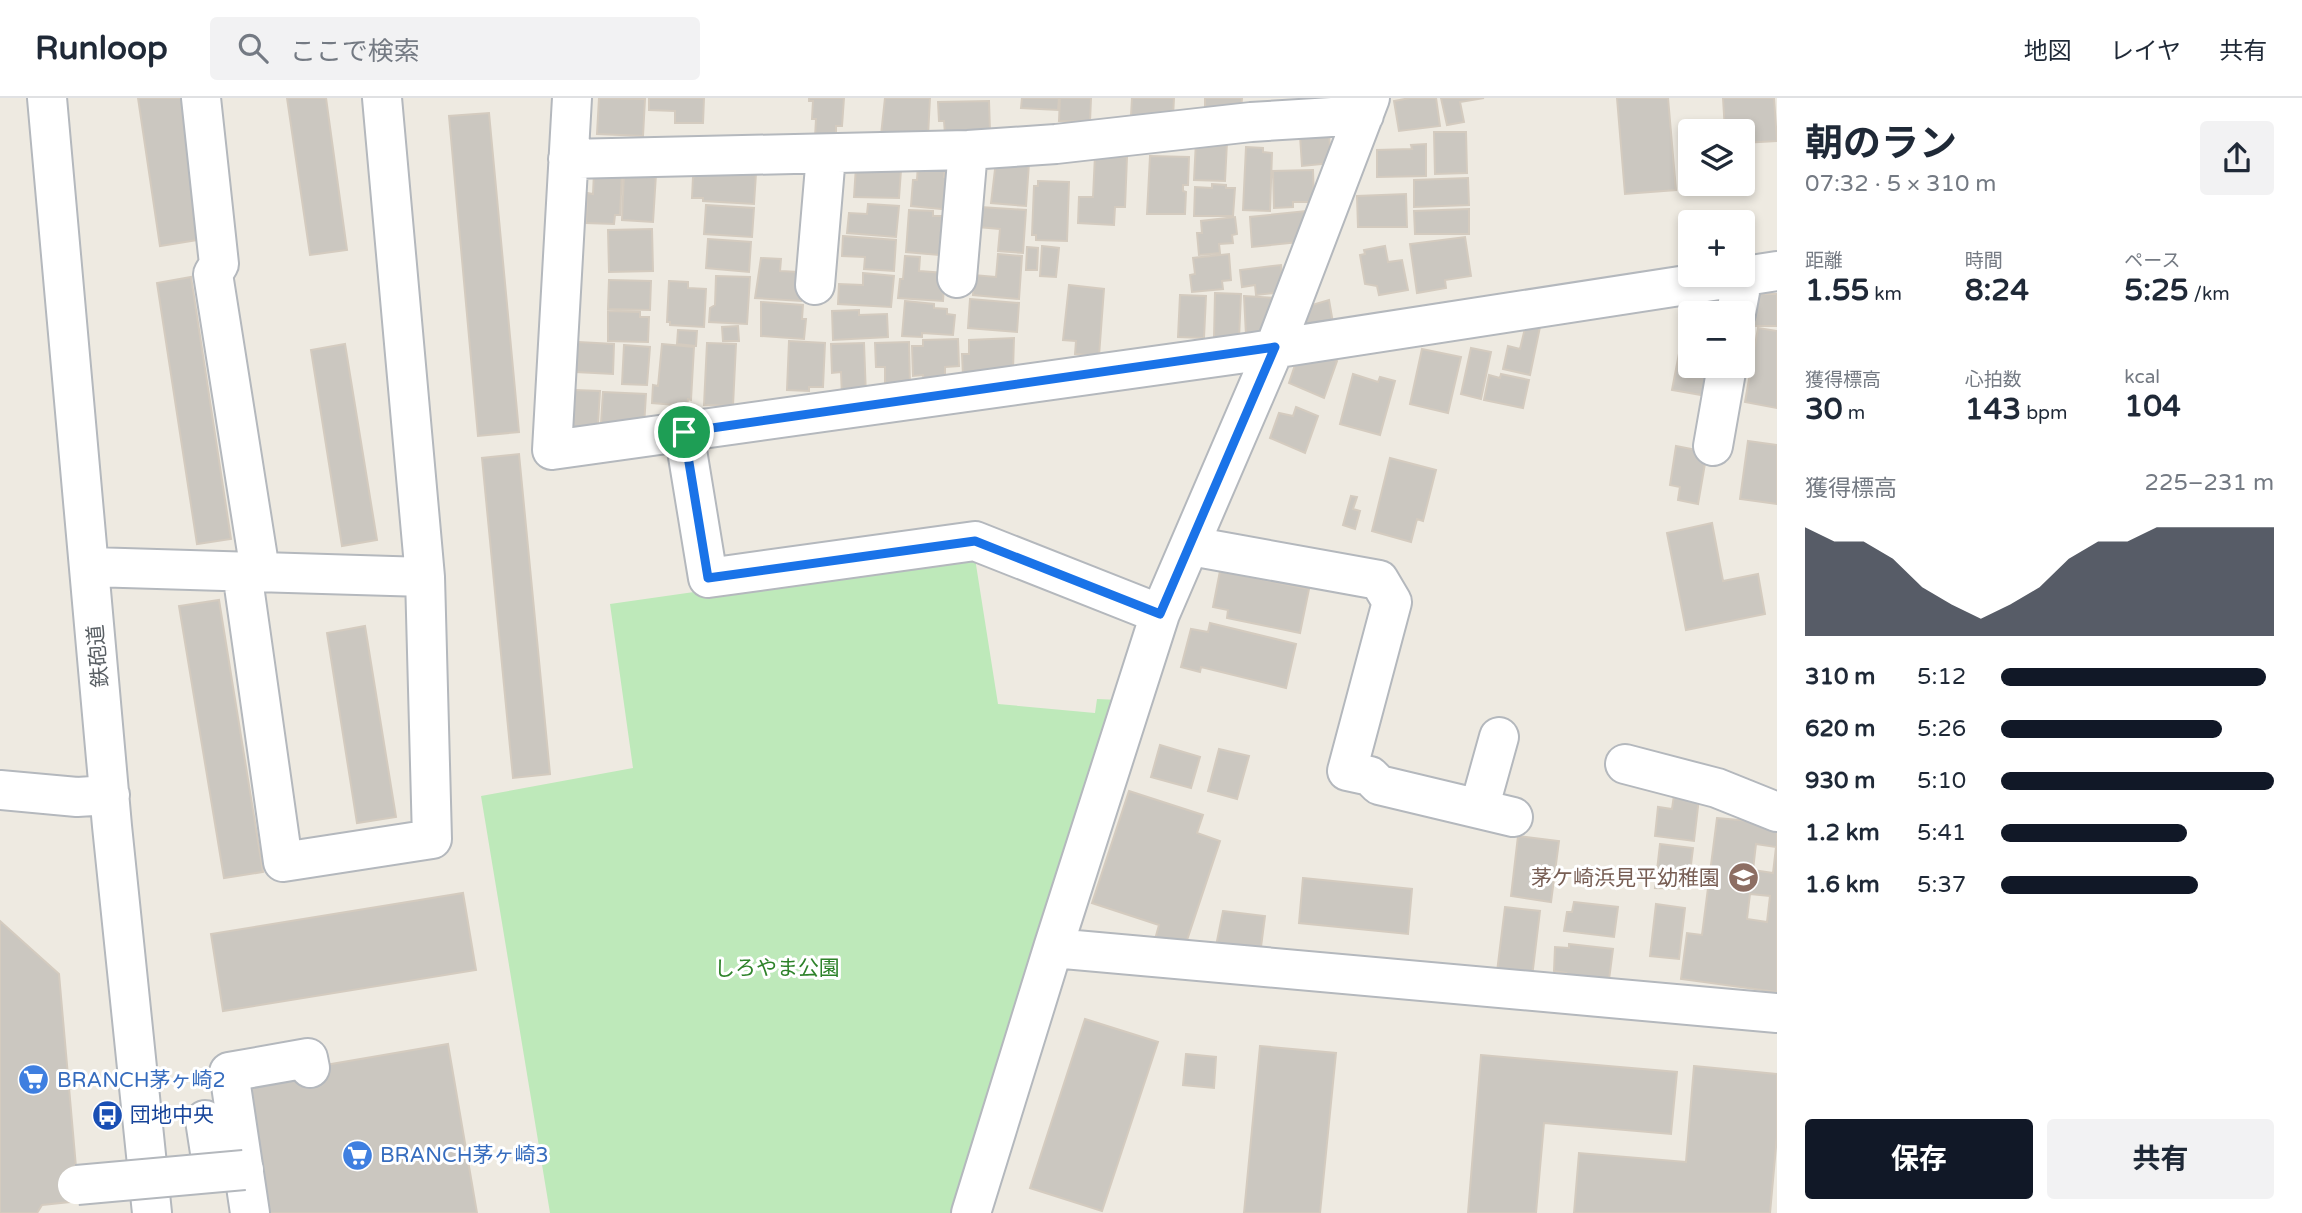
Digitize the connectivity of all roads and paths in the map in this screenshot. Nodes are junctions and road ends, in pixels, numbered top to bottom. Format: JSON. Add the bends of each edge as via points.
{"nodes":[{"id":1,"x":47,"y":98,"type":"edge"},
{"id":2,"x":201,"y":98,"type":"edge"},
{"id":3,"x":382,"y":98,"type":"edge"},
{"id":4,"x":572,"y":98,"type":"edge"},
{"id":5,"x":1367,"y":107,"type":"edge"},
{"id":6,"x":968,"y":150,"type":"junction"},
{"id":7,"x":826,"y":155,"type":"junction"},
{"id":8,"x":568,"y":159,"type":"junction"},
{"id":9,"x":1760,"y":274,"type":"edge"},
{"id":10,"x":957,"y":278,"type":"dead end"},
{"id":11,"x":815,"y":285,"type":"dead end"},
{"id":12,"x":1743,"y":301,"type":"edge"},
{"id":13,"x":1275,"y":347,"type":"junction"},
{"id":14,"x":1725,"y":378,"type":"edge"},
{"id":15,"x":684,"y":432,"type":"junction"},
{"id":16,"x":1713,"y":446,"type":"dead end"},
{"id":17,"x":1191,"y":546,"type":"junction"},
{"id":18,"x":90,"y":567,"type":"junction"},
{"id":19,"x":251,"y":571,"type":"junction"},
{"id":20,"x":425,"y":577,"type":"junction"},
{"id":21,"x":1160,"y":614,"type":"junction"},
{"id":22,"x":1499,"y":737,"type":"dead end"},
{"id":23,"x":1625,"y":764,"type":"dead end"},
{"id":24,"x":0,"y":790,"type":"edge"},
{"id":25,"x":110,"y":795,"type":"junction"},
{"id":26,"x":1777,"y":811,"type":"edge"},
{"id":27,"x":1053,"y":948,"type":"junction"},
{"id":28,"x":1777,"y":1013,"type":"edge"},
{"id":29,"x":310,"y":1068,"type":"dead end"},
{"id":30,"x":205,"y":1120,"type":"dead end"},
{"id":31,"x":228,"y":1171,"type":"junction"},
{"id":32,"x":77,"y":1185,"type":"dead end"},
{"id":33,"x":152,"y":1213,"type":"edge"},
{"id":34,"x":250,"y":1213,"type":"edge"},
{"id":35,"x":971,"y":1213,"type":"edge"}],
"edges":[{"from":1,"to":18,"type":"street","name":"鉄砲道"},
{"from":2,"to":19,"type":"street","via":[[219,264],[213,274]]},
{"from":3,"to":20,"type":"street"},
{"from":4,"to":8,"type":"street"},
{"from":5,"to":6,"type":"street"},
{"from":5,"to":13,"type":"street"},
{"from":6,"to":7,"type":"street"},
{"from":6,"to":10,"type":"street"},
{"from":7,"to":8,"type":"street"},
{"from":7,"to":11,"type":"street"},
{"from":8,"to":15,"type":"street","via":[[552,450]]},
{"from":9,"to":12,"type":"street"},
{"from":9,"to":13,"type":"street"},
{"from":13,"to":15,"type":"street"},
{"from":13,"to":17,"type":"street"},
{"from":14,"to":16,"type":"street"},
{"from":15,"to":21,"type":"street","via":[[708,578],[975,541]]},
{"from":17,"to":21,"type":"street"},
{"from":17,"to":22,"type":"street","via":[[1379,580],[1392,602],[1348,771],[1370,776],[1379,785],[1496,813]]},
{"from":18,"to":19,"type":"street"},
{"from":18,"to":25,"type":"street","name":"鉄砲道"},
{"from":19,"to":20,"type":"street"},
{"from":19,"to":20,"type":"street","via":[[283,862],[432,839]]},
{"from":21,"to":27,"type":"street"},
{"from":23,"to":26,"type":"street","via":[[1717,788]]},
{"from":24,"to":25,"type":"street"},
{"from":25,"to":33,"type":"street","name":"鉄砲道"},
{"from":27,"to":28,"type":"street"},
{"from":27,"to":35,"type":"street"},
{"from":29,"to":31,"type":"street","via":[[308,1058],[229,1072]]},
{"from":30,"to":31,"type":"street"},
{"from":31,"to":32,"type":"street","bridge":true},
{"from":31,"to":34,"type":"street"}]}
